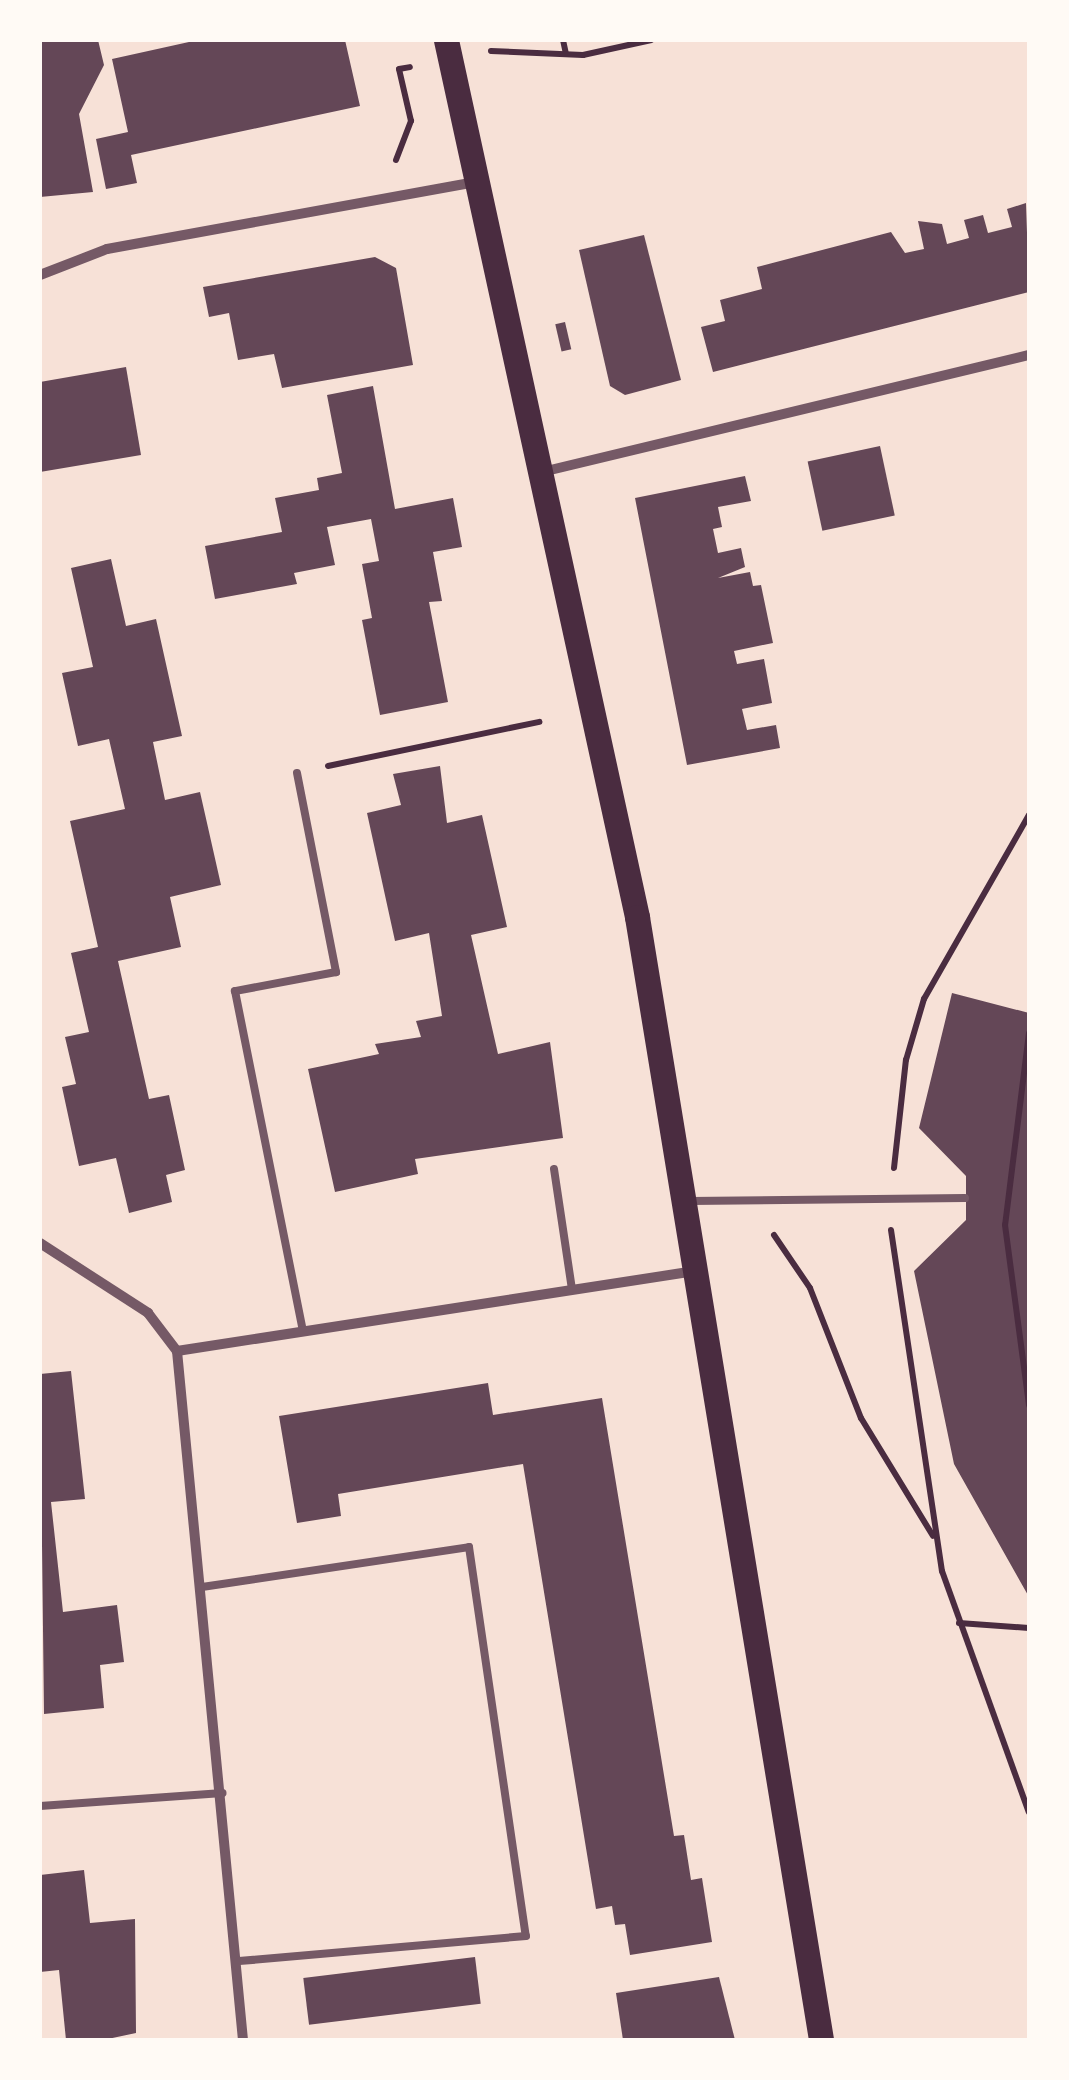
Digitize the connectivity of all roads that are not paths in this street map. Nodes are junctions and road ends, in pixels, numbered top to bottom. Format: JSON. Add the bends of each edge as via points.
{"nodes":[{"id":1,"x":446,"y":40,"type":"edge"},
{"id":2,"x":477,"y":182,"type":"junction"},
{"id":3,"x":40,"y":275,"type":"edge"},
{"id":4,"x":1029,"y":355,"type":"edge"},
{"id":5,"x":542,"y":472,"type":"junction"},
{"id":6,"x":297,"y":773,"type":"road end"},
{"id":7,"x":554,"y":1169,"type":"dead end"},
{"id":8,"x":966,"y":1198,"type":"dead end"},
{"id":9,"x":686,"y":1201,"type":"junction"},
{"id":10,"x":40,"y":1243,"type":"edge"},
{"id":11,"x":698,"y":1270,"type":"junction"},
{"id":12,"x":572,"y":1290,"type":"junction"},
{"id":13,"x":303,"y":1331,"type":"junction"},
{"id":14,"x":177,"y":1352,"type":"junction"},
{"id":15,"x":202,"y":1587,"type":"junction"},
{"id":16,"x":223,"y":1793,"type":"junction"},
{"id":17,"x":40,"y":1806,"type":"edge"},
{"id":18,"x":238,"y":1960,"type":"junction"},
{"id":19,"x":243,"y":2040,"type":"edge"},
{"id":20,"x":821,"y":2040,"type":"edge"}],
"edges":[{"from":1,"to":2,"type":"main road"},
{"from":2,"to":3,"type":"street","via":[[107,249]]},
{"from":2,"to":5,"type":"main road"},
{"from":4,"to":5,"type":"street"},
{"from":5,"to":9,"type":"main road","via":[[637,917]]},
{"from":6,"to":13,"type":"lane","via":[[336,972],[235,991]]},
{"from":7,"to":12,"type":"lane"},
{"from":8,"to":9,"type":"lane"},
{"from":9,"to":11,"type":"main road"},
{"from":10,"to":14,"type":"street","via":[[148,1314]]},
{"from":11,"to":12,"type":"street"},
{"from":11,"to":20,"type":"main road"},
{"from":12,"to":13,"type":"street"},
{"from":13,"to":14,"type":"street"},
{"from":14,"to":15,"type":"street"},
{"from":15,"to":16,"type":"street"},
{"from":15,"to":18,"type":"lane","via":[[469,1547],[526,1936]]},
{"from":16,"to":17,"type":"lane"},
{"from":16,"to":18,"type":"street"},
{"from":18,"to":19,"type":"street"}]}
